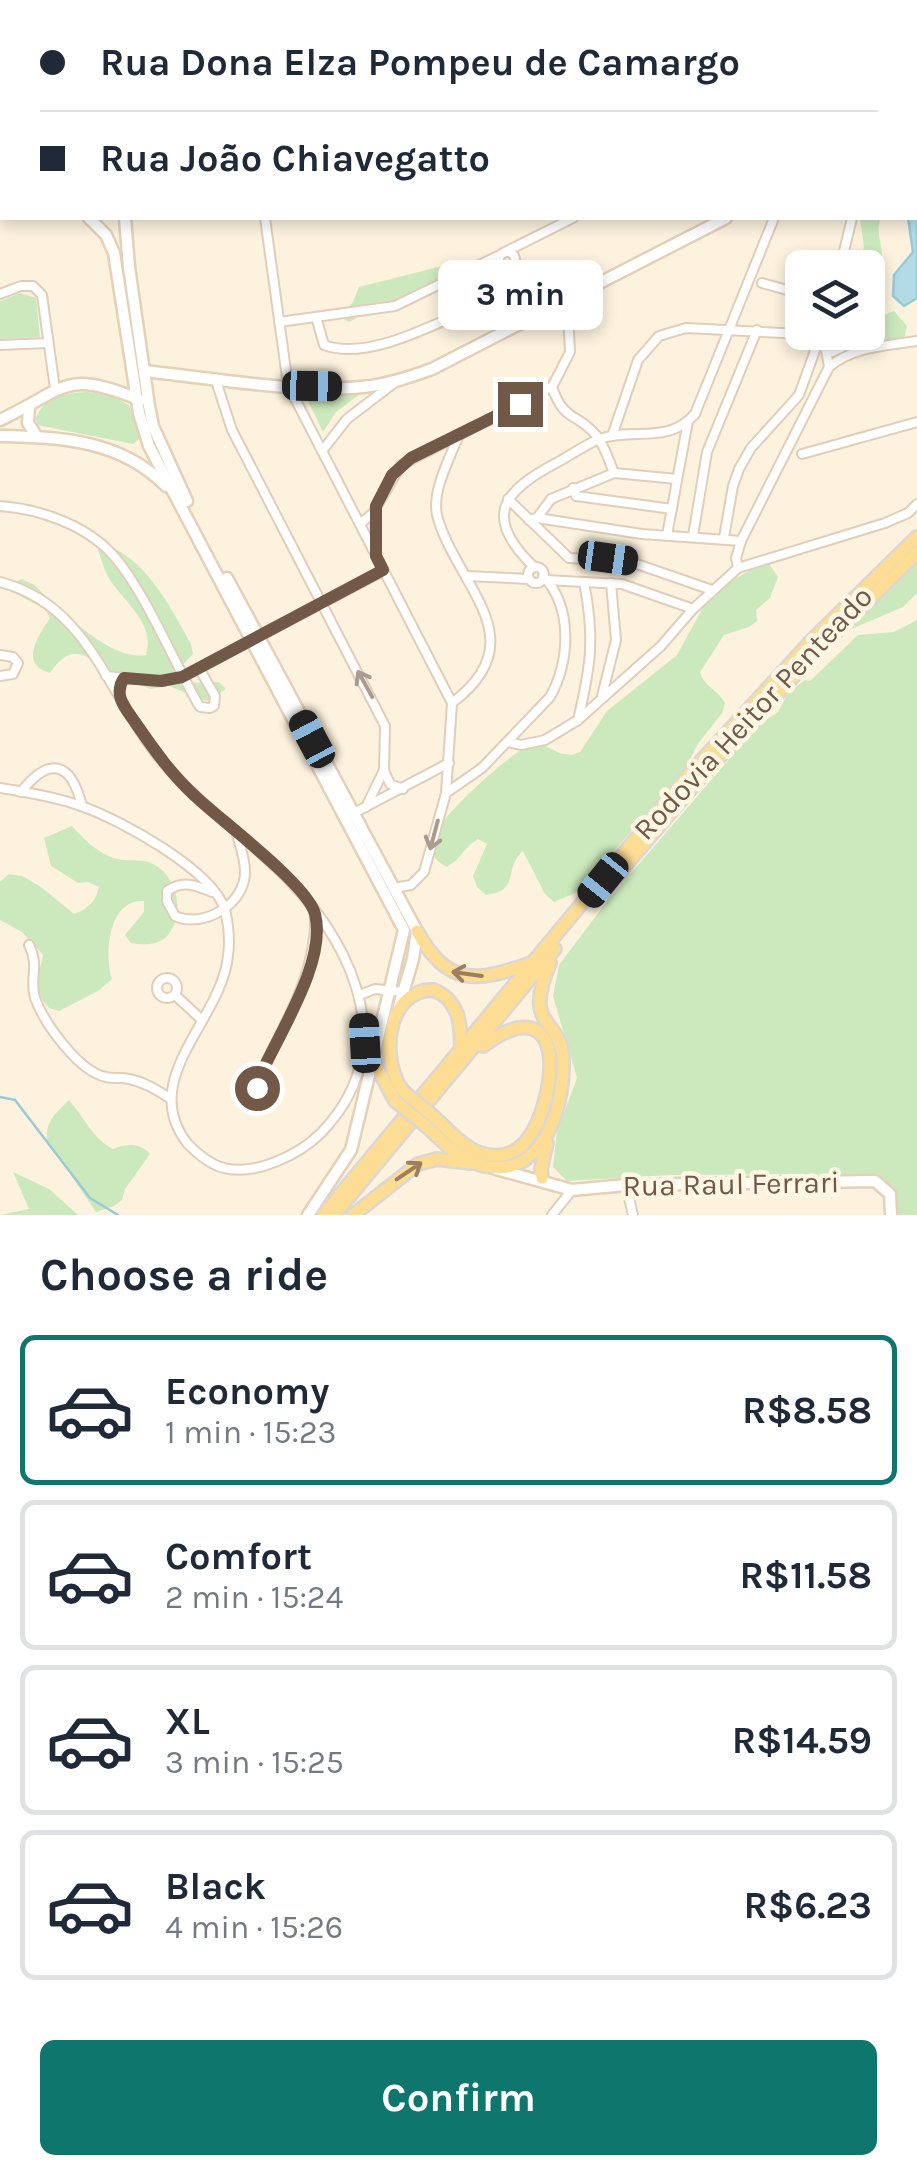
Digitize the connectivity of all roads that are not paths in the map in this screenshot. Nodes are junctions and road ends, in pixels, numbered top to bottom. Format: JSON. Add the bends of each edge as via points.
{"nodes":[{"id":1,"x":91,"y":220,"type":"edge"},
{"id":2,"x":125,"y":220,"type":"edge"},
{"id":3,"x":265,"y":220,"type":"edge"},
{"id":4,"x":568,"y":220,"type":"edge"},
{"id":5,"x":722,"y":220,"type":"edge"},
{"id":6,"x":773,"y":220,"type":"edge"},
{"id":7,"x":852,"y":220,"type":"edge"},
{"id":8,"x":125,"y":235,"type":"junction"},
{"id":9,"x":107,"y":238,"type":"junction"},
{"id":10,"x":846,"y":250,"type":"edge"},
{"id":11,"x":503,"y":253,"type":"junction"},
{"id":12,"x":762,"y":284,"type":"dead end"},
{"id":13,"x":785,"y":290,"type":"edge"},
{"id":14,"x":0,"y":294,"type":"edge"},
{"id":15,"x":564,"y":302,"type":"junction"},
{"id":16,"x":470,"y":310,"type":"dead end"},
{"id":17,"x":316,"y":317,"type":"junction"},
{"id":18,"x":279,"y":322,"type":"junction"},
{"id":19,"x":728,"y":329,"type":"junction"},
{"id":20,"x":757,"y":330,"type":"junction"},
{"id":21,"x":785,"y":332,"type":"edge"},
{"id":22,"x":917,"y":341,"type":"edge"},
{"id":23,"x":48,"y":343,"type":"junction"},
{"id":24,"x":0,"y":346,"type":"edge"},
{"id":25,"x":885,"y":346,"type":"edge"},
{"id":26,"x":815,"y":350,"type":"edge"},
{"id":27,"x":826,"y":350,"type":"edge"},
{"id":28,"x":838,"y":350,"type":"edge"},
{"id":29,"x":859,"y":350,"type":"edge"},
{"id":30,"x":848,"y":354,"type":"junction"},
{"id":31,"x":830,"y":367,"type":"junction"},
{"id":32,"x":139,"y":373,"type":"junction"},
{"id":33,"x":215,"y":378,"type":"junction"},
{"id":34,"x":398,"y":381,"type":"junction"},
{"id":35,"x":288,"y":385,"type":"junction"},
{"id":36,"x":368,"y":386,"type":"junction"},
{"id":37,"x":552,"y":387,"type":"junction"},
{"id":38,"x":55,"y":389,"type":"junction"},
{"id":39,"x":116,"y":390,"type":"junction"},
{"id":40,"x":137,"y":398,"type":"junction"},
{"id":41,"x":370,"y":401,"type":"junction"},
{"id":42,"x":29,"y":406,"type":"junction"},
{"id":43,"x":148,"y":406,"type":"junction"},
{"id":44,"x":0,"y":420,"type":"edge"},
{"id":45,"x":688,"y":421,"type":"junction"},
{"id":46,"x":917,"y":422,"type":"edge"},
{"id":47,"x":0,"y":436,"type":"edge"},
{"id":48,"x":612,"y":436,"type":"junction"},
{"id":49,"x":37,"y":437,"type":"junction"},
{"id":50,"x":458,"y":437,"type":"junction"},
{"id":51,"x":600,"y":439,"type":"junction"},
{"id":52,"x":156,"y":446,"type":"junction"},
{"id":53,"x":106,"y":447,"type":"junction"},
{"id":54,"x":431,"y":448,"type":"junction"},
{"id":55,"x":322,"y":452,"type":"junction"},
{"id":56,"x":802,"y":454,"type":"dead end"},
{"id":57,"x":449,"y":462,"type":"junction"},
{"id":58,"x":614,"y":473,"type":"junction"},
{"id":59,"x":678,"y":479,"type":"junction"},
{"id":60,"x":573,"y":488,"type":"junction"},
{"id":61,"x":508,"y":498,"type":"junction"},
{"id":62,"x":179,"y":501,"type":"junction"},
{"id":63,"x":917,"y":504,"type":"edge"},
{"id":64,"x":0,"y":506,"type":"edge"},
{"id":65,"x":376,"y":506,"type":"junction"},
{"id":66,"x":672,"y":509,"type":"junction"},
{"id":67,"x":354,"y":513,"type":"junction"},
{"id":68,"x":912,"y":513,"type":"edge"},
{"id":69,"x":533,"y":519,"type":"junction"},
{"id":70,"x":360,"y":524,"type":"junction"},
{"id":71,"x":667,"y":535,"type":"junction"},
{"id":72,"x":693,"y":536,"type":"junction"},
{"id":73,"x":724,"y":537,"type":"junction"},
{"id":74,"x":917,"y":537,"type":"edge"},
{"id":75,"x":741,"y":541,"type":"junction"},
{"id":76,"x":917,"y":554,"type":"edge"},
{"id":77,"x":376,"y":556,"type":"junction"},
{"id":78,"x":738,"y":568,"type":"junction"},
{"id":79,"x":383,"y":570,"type":"junction"},
{"id":80,"x":531,"y":572,"type":"junction"},
{"id":81,"x":467,"y":576,"type":"junction"},
{"id":82,"x":544,"y":578,"type":"junction"},
{"id":83,"x":0,"y":582,"type":"edge"},
{"id":84,"x":584,"y":582,"type":"junction"},
{"id":85,"x":611,"y":583,"type":"junction"},
{"id":86,"x":712,"y":590,"type":"junction"},
{"id":87,"x":321,"y":604,"type":"junction"},
{"id":88,"x":693,"y":610,"type":"junction"},
{"id":89,"x":255,"y":638,"type":"junction"},
{"id":90,"x":0,"y":655,"type":"edge"},
{"id":91,"x":200,"y":668,"type":"junction"},
{"id":92,"x":0,"y":676,"type":"edge"},
{"id":93,"x":182,"y":677,"type":"junction"},
{"id":94,"x":114,"y":680,"type":"junction"},
{"id":95,"x":601,"y":700,"type":"junction"},
{"id":96,"x":121,"y":701,"type":"junction"},
{"id":97,"x":452,"y":703,"type":"junction"},
{"id":98,"x":578,"y":720,"type":"junction"},
{"id":99,"x":508,"y":742,"type":"junction"},
{"id":100,"x":449,"y":764,"type":"junction"},
{"id":101,"x":384,"y":770,"type":"junction"},
{"id":102,"x":2,"y":787,"type":"edge"},
{"id":103,"x":402,"y":789,"type":"junction"},
{"id":104,"x":21,"y":792,"type":"junction"},
{"id":105,"x":446,"y":793,"type":"junction"},
{"id":106,"x":82,"y":806,"type":"junction"},
{"id":107,"x":366,"y":807,"type":"junction"},
{"id":108,"x":352,"y":814,"type":"junction"},
{"id":109,"x":236,"y":831,"type":"junction"},
{"id":110,"x":262,"y":853,"type":"junction"},
{"id":111,"x":178,"y":858,"type":"junction"},
{"id":112,"x":245,"y":870,"type":"junction"},
{"id":113,"x":182,"y":884,"type":"junction"},
{"id":114,"x":394,"y":888,"type":"junction"},
{"id":115,"x":212,"y":892,"type":"junction"},
{"id":116,"x":224,"y":907,"type":"junction"},
{"id":117,"x":315,"y":911,"type":"junction"},
{"id":118,"x":417,"y":931,"type":"junction"},
{"id":119,"x":29,"y":945,"type":"dead end"},
{"id":120,"x":556,"y":948,"type":"junction"},
{"id":121,"x":535,"y":961,"type":"junction"},
{"id":122,"x":389,"y":988,"type":"junction"},
{"id":123,"x":403,"y":992,"type":"junction"},
{"id":124,"x":175,"y":995,"type":"dead end"},
{"id":125,"x":360,"y":995,"type":"junction"},
{"id":126,"x":398,"y":1007,"type":"junction"},
{"id":127,"x":363,"y":1009,"type":"junction"},
{"id":128,"x":383,"y":1017,"type":"junction"},
{"id":129,"x":202,"y":1020,"type":"junction"},
{"id":130,"x":463,"y":1055,"type":"junction"},
{"id":131,"x":372,"y":1060,"type":"junction"},
{"id":132,"x":262,"y":1072,"type":"dead end"},
{"id":133,"x":399,"y":1096,"type":"junction"},
{"id":134,"x":171,"y":1099,"type":"junction"},
{"id":135,"x":338,"y":1114,"type":"junction"},
{"id":136,"x":429,"y":1121,"type":"junction"},
{"id":137,"x":356,"y":1129,"type":"junction"},
{"id":138,"x":550,"y":1134,"type":"junction"},
{"id":139,"x":509,"y":1154,"type":"junction"},
{"id":140,"x":520,"y":1162,"type":"junction"},
{"id":141,"x":482,"y":1165,"type":"junction"},
{"id":142,"x":545,"y":1181,"type":"junction"},
{"id":143,"x":626,"y":1185,"type":"junction"},
{"id":144,"x":572,"y":1190,"type":"junction"},
{"id":145,"x":308,"y":1215,"type":"edge"},
{"id":146,"x":322,"y":1215,"type":"edge"},
{"id":147,"x":334,"y":1215,"type":"edge"},
{"id":148,"x":353,"y":1215,"type":"edge"},
{"id":149,"x":552,"y":1215,"type":"edge"},
{"id":150,"x":633,"y":1215,"type":"edge"},
{"id":151,"x":891,"y":1215,"type":"edge"}],
"edges":[{"from":1,"to":9,"type":"main road"},
{"from":2,"to":8,"type":"main road"},
{"from":3,"to":18,"type":"street"},
{"from":4,"to":11,"type":"street"},
{"from":5,"to":15,"type":"main road"},
{"from":6,"to":19,"type":"street"},
{"from":7,"to":10,"type":"street"},
{"from":8,"to":9,"type":"main road","via":[[117,229]]},
{"from":8,"to":32,"type":"main road"},
{"from":9,"to":32,"type":"main road"},
{"from":11,"to":15,"type":"street","via":[[547,281]]},
{"from":11,"to":17,"type":"street","via":[[413,300]]},
{"from":12,"to":13,"type":"street"},
{"from":14,"to":23,"type":"street","via":[[21,286],[39,290]]},
{"from":15,"to":34,"type":"main road"},
{"from":15,"to":37,"type":"street","via":[[570,352]]},
{"from":16,"to":17,"type":"street","via":[[357,348],[324,345]]},
{"from":17,"to":18,"type":"street"},
{"from":18,"to":35,"type":"street"},
{"from":19,"to":20,"type":"street"},
{"from":19,"to":45,"type":"street"},
{"from":19,"to":48,"type":"street","via":[[671,331],[648,346]]},
{"from":20,"to":21,"type":"street"},
{"from":20,"to":72,"type":"street","via":[[707,452]]},
{"from":22,"to":25,"type":"street"},
{"from":23,"to":24,"type":"street"},
{"from":23,"to":38,"type":"street"},
{"from":26,"to":73,"type":"street","via":[[799,396],[739,469]]},
{"from":27,"to":31,"type":"street"},
{"from":28,"to":30,"type":"street"},
{"from":29,"to":30,"type":"street"},
{"from":30,"to":31,"type":"street"},
{"from":31,"to":75,"type":"street"},
{"from":32,"to":33,"type":"main road"},
{"from":32,"to":39,"type":"main road"},
{"from":32,"to":40,"type":"main road"},
{"from":32,"to":43,"type":"main road"},
{"from":33,"to":35,"type":"main road"},
{"from":33,"to":87,"type":"street","via":[[232,430]]},
{"from":34,"to":36,"type":"main road"},
{"from":34,"to":41,"type":"street"},
{"from":35,"to":36,"type":"main road"},
{"from":35,"to":55,"type":"street"},
{"from":36,"to":41,"type":"street"},
{"from":37,"to":50,"type":"street"},
{"from":37,"to":51,"type":"street","via":[[561,409]]},
{"from":38,"to":39,"type":"main road","via":[[87,382]]},
{"from":38,"to":42,"type":"main road"},
{"from":39,"to":40,"type":"main road"},
{"from":40,"to":43,"type":"main road"},
{"from":40,"to":52,"type":"main road","via":[[143,430]]},
{"from":41,"to":55,"type":"street","via":[[347,418]]},
{"from":42,"to":44,"type":"main road"},
{"from":42,"to":49,"type":"main road","via":[[28,424]]},
{"from":43,"to":52,"type":"main road"},
{"from":45,"to":48,"type":"street","via":[[658,434]]},
{"from":45,"to":59,"type":"street"},
{"from":46,"to":56,"type":"street"},
{"from":47,"to":49,"type":"main road"},
{"from":48,"to":51,"type":"street"},
{"from":49,"to":53,"type":"main road"},
{"from":50,"to":54,"type":"street"},
{"from":50,"to":57,"type":"street"},
{"from":51,"to":58,"type":"street"},
{"from":51,"to":61,"type":"street","via":[[530,477]]},
{"from":52,"to":53,"type":"main road","via":[[132,453]]},
{"from":52,"to":62,"type":"main road"},
{"from":52,"to":89,"type":"main road"},
{"from":53,"to":62,"type":"main road","via":[[133,460]]},
{"from":54,"to":57,"type":"street"},
{"from":54,"to":65,"type":"street","via":[[401,465]]},
{"from":55,"to":67,"type":"street"},
{"from":57,"to":81,"type":"street","via":[[438,490],[438,520]]},
{"from":58,"to":59,"type":"street"},
{"from":58,"to":60,"type":"street"},
{"from":59,"to":66,"type":"street"},
{"from":60,"to":66,"type":"street","via":[[576,496]]},
{"from":60,"to":69,"type":"street","via":[[551,498]]},
{"from":61,"to":69,"type":"street"},
{"from":61,"to":80,"type":"street","via":[[507,533]]},
{"from":62,"to":89,"type":"main road"},
{"from":63,"to":68,"type":"street"},
{"from":64,"to":93,"type":"street","via":[[61,520],[110,552]]},
{"from":65,"to":67,"type":"street"},
{"from":65,"to":70,"type":"street"},
{"from":65,"to":77,"type":"street"},
{"from":66,"to":71,"type":"street"},
{"from":67,"to":70,"type":"street"},
{"from":68,"to":78,"type":"street"},
{"from":69,"to":71,"type":"street"},
{"from":69,"to":86,"type":"street","via":[[569,558],[628,561]]},
{"from":70,"to":77,"type":"street"},
{"from":71,"to":72,"type":"street"},
{"from":72,"to":73,"type":"street"},
{"from":73,"to":75,"type":"street"},
{"from":74,"to":121,"type":"main road","name":"Rodovia Heitor Penteado","via":[[691,772]]},
{"from":75,"to":78,"type":"street"},
{"from":76,"to":120,"type":"main road","name":"Rodovia Heitor Penteado","via":[[740,733]]},
{"from":77,"to":79,"type":"street"},
{"from":78,"to":86,"type":"street"},
{"from":79,"to":87,"type":"street"},
{"from":79,"to":97,"type":"street"},
{"from":80,"to":81,"type":"street"},
{"from":80,"to":82,"type":"street","via":[[535,582]]},
{"from":81,"to":97,"type":"street","via":[[492,641],[480,676]]},
{"from":82,"to":84,"type":"street"},
{"from":82,"to":99,"type":"street","via":[[560,602],[560,676],[550,697]]},
{"from":83,"to":94,"type":"street","via":[[56,608]]},
{"from":84,"to":85,"type":"street"},
{"from":84,"to":98,"type":"street","via":[[592,651]]},
{"from":85,"to":88,"type":"street"},
{"from":85,"to":95,"type":"street","via":[[616,640]]},
{"from":86,"to":88,"type":"street"},
{"from":87,"to":89,"type":"street"},
{"from":101,"to":87,"type":"street","one_way":true,"via":[[385,726]]},
{"from":88,"to":95,"type":"street"},
{"from":89,"to":91,"type":"street"},
{"from":89,"to":108,"type":"main road"},
{"from":89,"to":122,"type":"main road","via":[[399,919],[404,940]]},
{"from":90,"to":92,"type":"street","via":[[18,663],[13,674]]},
{"from":91,"to":93,"type":"street"},
{"from":91,"to":93,"type":"street","via":[[215,696],[210,708],[200,707]]},
{"from":93,"to":94,"type":"street"},
{"from":94,"to":96,"type":"street"},
{"from":94,"to":96,"type":"street"},
{"from":95,"to":98,"type":"street"},
{"from":96,"to":109,"type":"street","via":[[170,770]]},
{"from":97,"to":100,"type":"street"},
{"from":98,"to":99,"type":"street","via":[[545,740]]},
{"from":99,"to":105,"type":"street"},
{"from":100,"to":103,"type":"street"},
{"from":100,"to":105,"type":"street"},
{"from":101,"to":103,"type":"street","via":[[390,784]]},
{"from":101,"to":107,"type":"street"},
{"from":102,"to":104,"type":"street"},
{"from":103,"to":107,"type":"street"},
{"from":104,"to":106,"type":"street"},
{"from":104,"to":106,"type":"street","via":[[35,774],[55,768],[73,779]]},
{"from":105,"to":114,"type":"street","one_way":true,"via":[[424,872],[411,885]]},
{"from":106,"to":111,"type":"street"},
{"from":107,"to":108,"type":"street"},
{"from":108,"to":114,"type":"main road"},
{"from":109,"to":110,"type":"street"},
{"from":109,"to":112,"type":"street"},
{"from":110,"to":112,"type":"street"},
{"from":110,"to":117,"type":"street"},
{"from":111,"to":113,"type":"street"},
{"from":111,"to":115,"type":"street"},
{"from":112,"to":116,"type":"street","via":[[237,895]]},
{"from":113,"to":115,"type":"street"},
{"from":113,"to":116,"type":"street","via":[[167,892],[175,916],[203,920]]},
{"from":114,"to":118,"type":"main road"},
{"from":115,"to":116,"type":"street"},
{"from":116,"to":129,"type":"street","via":[[226,970]]},
{"from":117,"to":125,"type":"street"},
{"from":117,"to":132,"type":"street","via":[[307,976]]},
{"from":121,"to":118,"type":"main road","one_way":true,"via":[[500,974],[458,975],[442,968]]},
{"from":118,"to":123,"type":"main road"},
{"from":119,"to":134,"type":"street","via":[[36,1000],[75,1059],[88,1070],[140,1082]]},
{"from":120,"to":130,"type":"main road","name":"Rodovia Heitor Penteado"},
{"from":120,"to":138,"type":"main road","via":[[538,1000],[564,1058]]},
{"from":121,"to":130,"type":"main road","name":"Rodovia Heitor Penteado"},
{"from":122,"to":123,"type":"street"},
{"from":122,"to":125,"type":"street"},
{"from":122,"to":128,"type":"main road"},
{"from":123,"to":126,"type":"main road"},
{"from":124,"to":129,"type":"street"},
{"from":125,"to":127,"type":"street"},
{"from":126,"to":130,"type":"main road","via":[[423,990],[444,995],[458,1013]]},
{"from":126,"to":133,"type":"main road","via":[[389,1066]]},
{"from":127,"to":128,"type":"street"},
{"from":127,"to":135,"type":"street","via":[[362,1062]]},
{"from":128,"to":131,"type":"main road"},
{"from":129,"to":134,"type":"street","via":[[180,1062]]},
{"from":130,"to":139,"type":"main road","via":[[512,1028],[532,1028],[546,1043],[552,1065],[542,1114],[532,1137]]},
{"from":130,"to":146,"type":"main road","name":"Rodovia Heitor Penteado"},
{"from":130,"to":147,"type":"main road","name":"Rodovia Heitor Penteado"},
{"from":131,"to":133,"type":"main road"},
{"from":131,"to":137,"type":"main road"},
{"from":133,"to":136,"type":"main road","bridge":true},
{"from":134,"to":135,"type":"street","via":[[191,1148],[224,1168],[251,1169],[277,1160],[317,1137]]},
{"from":135,"to":137,"type":"street"},
{"from":136,"to":139,"type":"main road","via":[[474,1151]]},
{"from":136,"to":141,"type":"main road","via":[[449,1147]]},
{"from":137,"to":145,"type":"main road","via":[[342,1169]]},
{"from":138,"to":140,"type":"main road"},
{"from":138,"to":142,"type":"main road","via":[[542,1161]]},
{"from":139,"to":140,"type":"main road"},
{"from":140,"to":141,"type":"main road"},
{"from":140,"to":142,"type":"main road"},
{"from":141,"to":142,"type":"main road","name":"Rua Raul Ferrari"},
{"from":148,"to":141,"type":"main road","one_way":true,"via":[[427,1160]]},
{"from":142,"to":144,"type":"main road","name":"Rua Raul Ferrari"},
{"from":143,"to":144,"type":"main road","name":"Rua Raul Ferrari"},
{"from":143,"to":150,"type":"street"},
{"from":143,"to":151,"type":"main road","name":"Rua Raul Ferrari","via":[[875,1181],[890,1194]]},
{"from":144,"to":149,"type":"street"}]}
